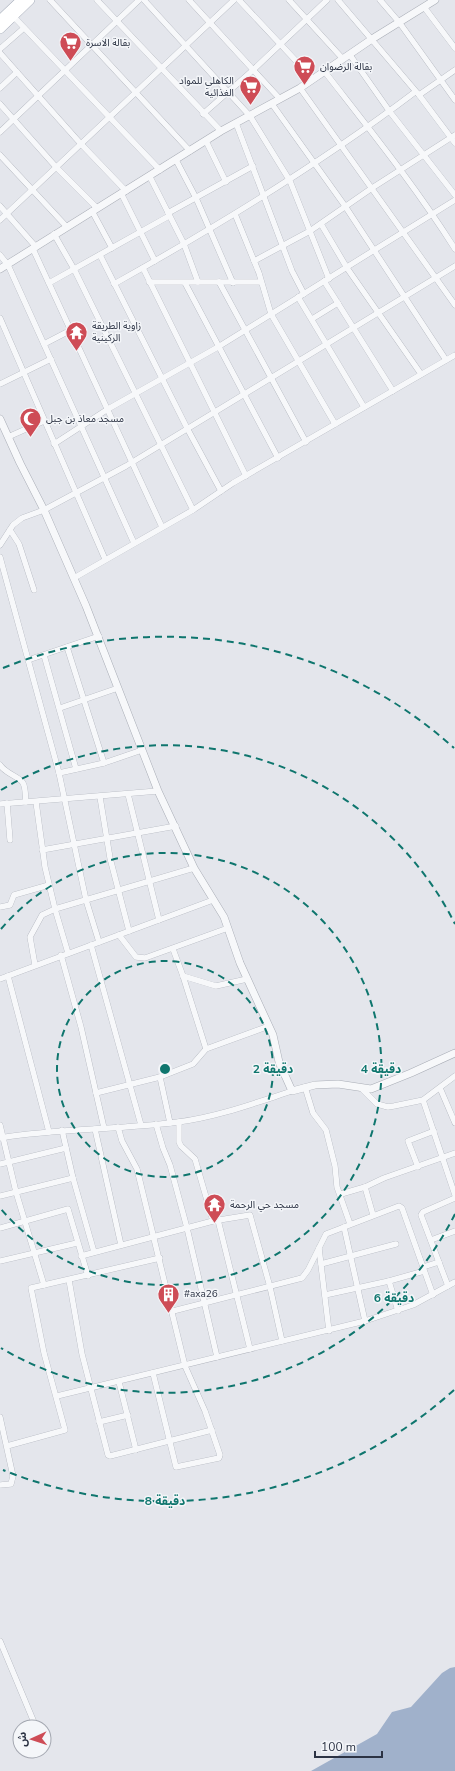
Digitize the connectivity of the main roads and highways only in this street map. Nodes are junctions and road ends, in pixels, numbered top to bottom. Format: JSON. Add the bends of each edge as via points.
{"nodes":[{"id":1,"x":21,"y":0,"type":"edge"},
{"id":2,"x":30,"y":0,"type":"edge"},
{"id":3,"x":0,"y":20,"type":"edge"},
{"id":4,"x":0,"y":29,"type":"edge"}],
"edges":[{"from":1,"to":3,"type":"main road"},
{"from":2,"to":4,"type":"main road"}]}
